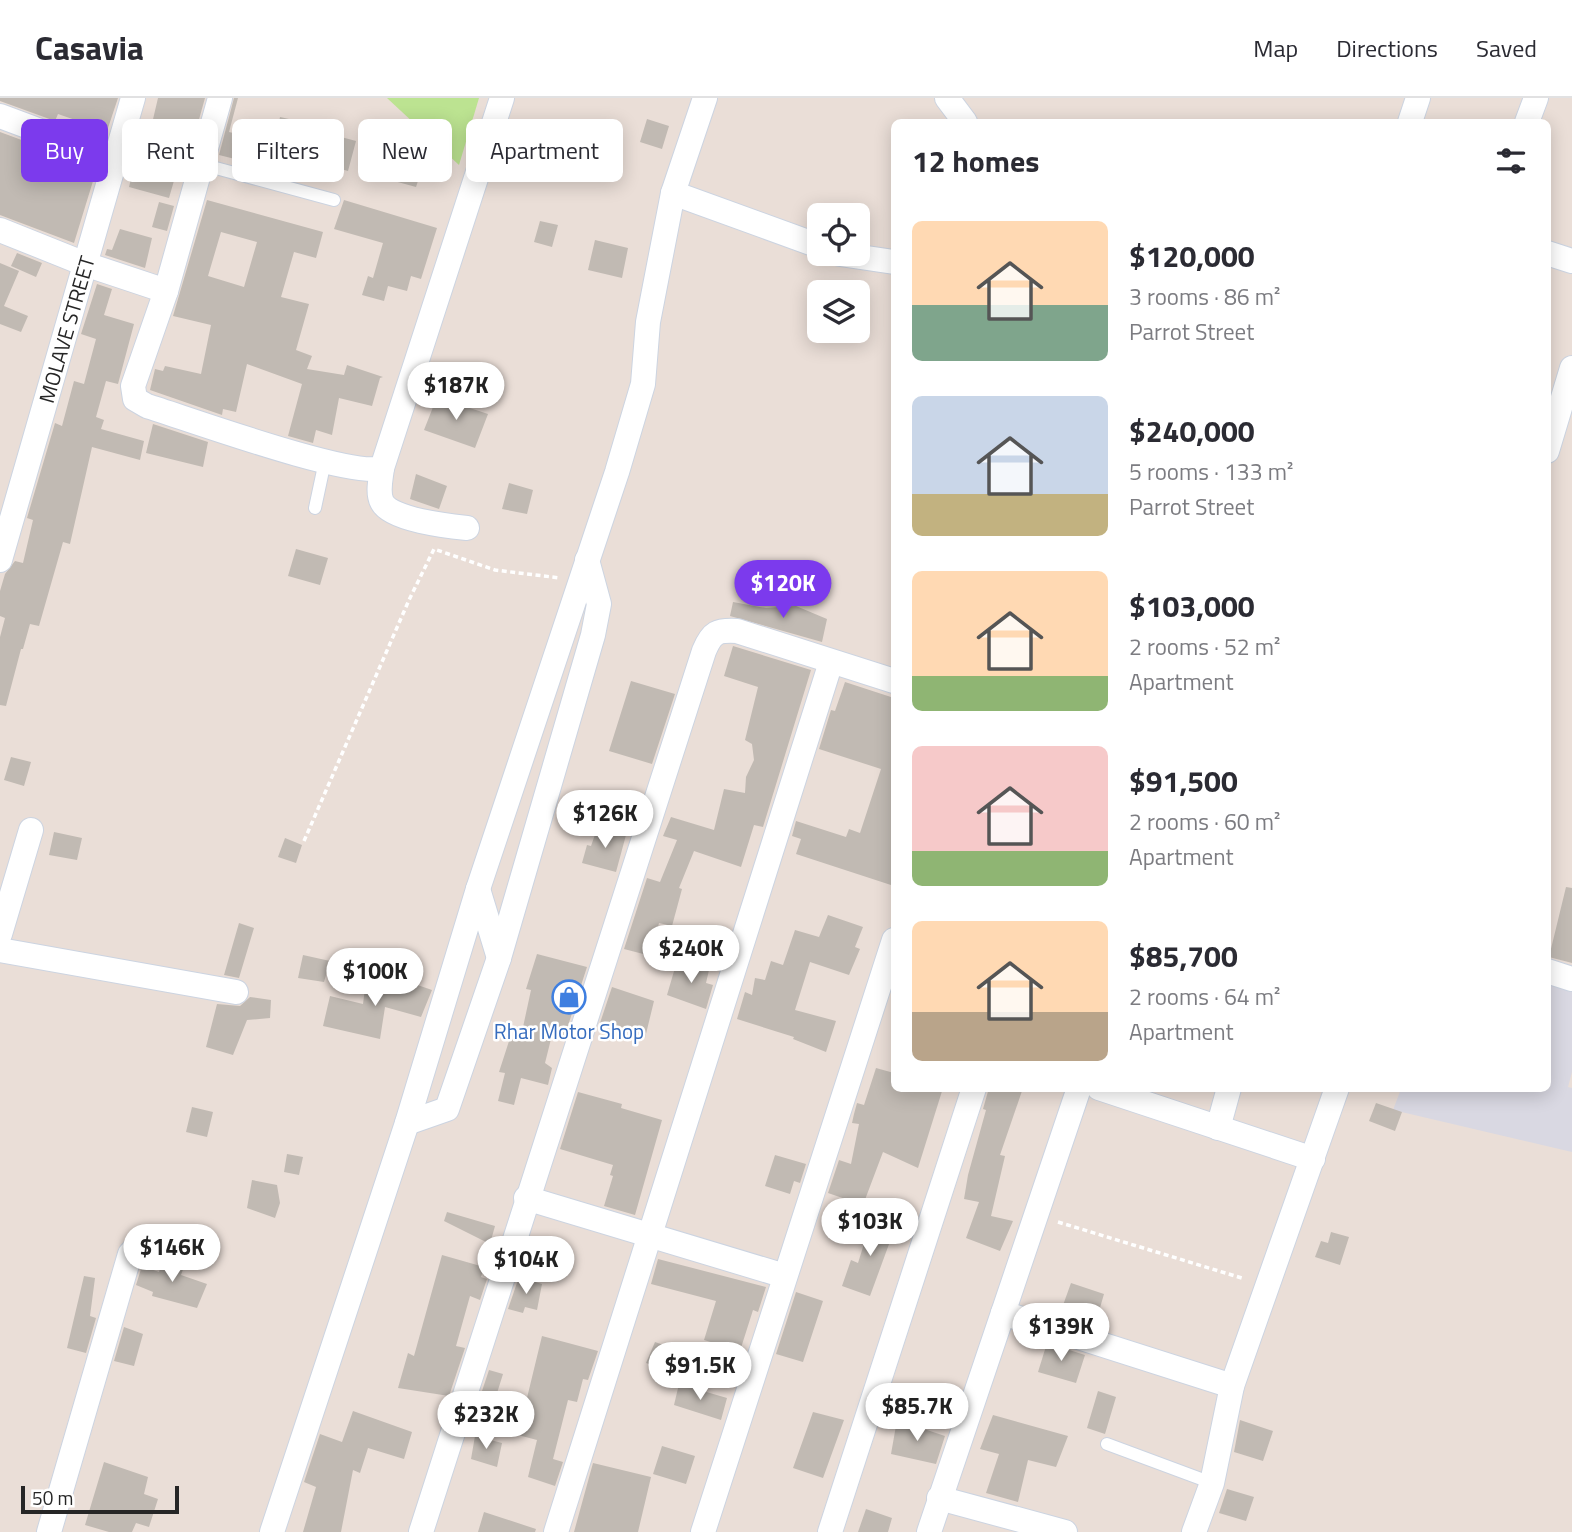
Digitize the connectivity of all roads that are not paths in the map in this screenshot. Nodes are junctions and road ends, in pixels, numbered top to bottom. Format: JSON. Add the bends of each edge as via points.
{"nodes":[{"id":1,"x":134,"y":98,"type":"edge"},
{"id":2,"x":220,"y":98,"type":"edge"},
{"id":3,"x":502,"y":98,"type":"edge"},
{"id":4,"x":705,"y":98,"type":"edge"},
{"id":5,"x":947,"y":98,"type":"edge"},
{"id":6,"x":1418,"y":98,"type":"edge"},
{"id":7,"x":1536,"y":98,"type":"edge"},
{"id":8,"x":0,"y":116,"type":"edge"},
{"id":9,"x":214,"y":119,"type":"edge"},
{"id":10,"x":963,"y":119,"type":"edge"},
{"id":11,"x":1411,"y":119,"type":"edge"},
{"id":12,"x":1528,"y":119,"type":"edge"},
{"id":13,"x":115,"y":159,"type":"junction"},
{"id":14,"x":218,"y":169,"type":"edge"},
{"id":15,"x":196,"y":182,"type":"edge"},
{"id":16,"x":673,"y":193,"type":"junction"},
{"id":17,"x":334,"y":200,"type":"dead end"},
{"id":18,"x":0,"y":230,"type":"edge"},
{"id":19,"x":807,"y":242,"type":"edge"},
{"id":20,"x":1551,"y":254,"type":"edge"},
{"id":21,"x":870,"y":258,"type":"edge"},
{"id":22,"x":1572,"y":261,"type":"edge"},
{"id":23,"x":891,"y":262,"type":"edge"},
{"id":24,"x":85,"y":264,"type":"junction"},
{"id":25,"x":166,"y":291,"type":"junction"},
{"id":26,"x":1572,"y":368,"type":"edge"},
{"id":27,"x":1551,"y":416,"type":"edge"},
{"id":28,"x":325,"y":461,"type":"junction"},
{"id":29,"x":382,"y":468,"type":"junction"},
{"id":30,"x":315,"y":508,"type":"dead end"},
{"id":31,"x":467,"y":528,"type":"dead end"},
{"id":32,"x":4,"y":532,"type":"edge"},
{"id":33,"x":0,"y":560,"type":"edge"},
{"id":34,"x":587,"y":580,"type":"junction"},
{"id":35,"x":831,"y":662,"type":"junction"},
{"id":36,"x":891,"y":680,"type":"edge"},
{"id":37,"x":31,"y":830,"type":"dead end"},
{"id":38,"x":478,"y":889,"type":"junction"},
{"id":39,"x":0,"y":934,"type":"edge"},
{"id":40,"x":891,"y":949,"type":"edge"},
{"id":41,"x":0,"y":950,"type":"edge"},
{"id":42,"x":499,"y":958,"type":"junction"},
{"id":43,"x":1551,"y":972,"type":"edge"},
{"id":44,"x":1572,"y":979,"type":"edge"},
{"id":45,"x":236,"y":992,"type":"dead end"},
{"id":46,"x":435,"y":1026,"type":"junction"},
{"id":47,"x":465,"y":1061,"type":"junction"},
{"id":48,"x":973,"y":1092,"type":"edge"},
{"id":49,"x":1078,"y":1092,"type":"edge"},
{"id":50,"x":1111,"y":1092,"type":"edge"},
{"id":51,"x":1229,"y":1092,"type":"edge"},
{"id":52,"x":1336,"y":1092,"type":"edge"},
{"id":53,"x":407,"y":1123,"type":"junction"},
{"id":54,"x":1218,"y":1128,"type":"junction"},
{"id":55,"x":1312,"y":1159,"type":"junction"},
{"id":56,"x":526,"y":1198,"type":"junction"},
{"id":57,"x":173,"y":1237,"type":"dead end"},
{"id":58,"x":652,"y":1237,"type":"junction"},
{"id":59,"x":785,"y":1276,"type":"junction"},
{"id":60,"x":1003,"y":1313,"type":"junction"},
{"id":61,"x":1232,"y":1386,"type":"junction"},
{"id":62,"x":1107,"y":1444,"type":"dead end"},
{"id":63,"x":1212,"y":1483,"type":"junction"},
{"id":64,"x":939,"y":1499,"type":"junction"},
{"id":65,"x":49,"y":1532,"type":"edge"},
{"id":66,"x":272,"y":1532,"type":"edge"},
{"id":67,"x":421,"y":1532,"type":"edge"},
{"id":68,"x":556,"y":1532,"type":"edge"},
{"id":69,"x":703,"y":1532,"type":"edge"},
{"id":70,"x":830,"y":1532,"type":"edge"},
{"id":71,"x":929,"y":1532,"type":"edge"},
{"id":72,"x":1065,"y":1532,"type":"edge"},
{"id":73,"x":1194,"y":1532,"type":"edge"}],
"edges":[{"from":1,"to":13,"type":"street","name":"MOLAVE STREET"},
{"from":2,"to":9,"type":"street"},
{"from":3,"to":29,"type":"street"},
{"from":4,"to":16,"type":"street"},
{"from":5,"to":10,"type":"street"},
{"from":6,"to":11,"type":"street"},
{"from":7,"to":12,"type":"street"},
{"from":8,"to":13,"type":"street"},
{"from":13,"to":24,"type":"street","name":"MOLAVE STREET"},
{"from":14,"to":17,"type":"lane"},
{"from":15,"to":25,"type":"street"},
{"from":16,"to":19,"type":"street"},
{"from":16,"to":34,"type":"street","via":[[648,321],[643,383]]},
{"from":18,"to":24,"type":"street"},
{"from":20,"to":22,"type":"street"},
{"from":21,"to":23,"type":"street"},
{"from":24,"to":25,"type":"street"},
{"from":24,"to":32,"type":"street","name":"MOLAVE STREET"},
{"from":25,"to":28,"type":"street","via":[[133,386],[138,402]]},
{"from":26,"to":27,"type":"street"},
{"from":28,"to":29,"type":"street","via":[[370,471]]},
{"from":28,"to":30,"type":"lane"},
{"from":29,"to":31,"type":"street","via":[[379,487],[382,503],[388,508],[437,525]]},
{"from":32,"to":33,"type":"street","name":"MOLAVE STREET"},
{"from":34,"to":38,"type":"street","via":[[570,611]]},
{"from":34,"to":42,"type":"street","via":[[598,613],[593,635]]},
{"from":35,"to":36,"type":"street"},
{"from":35,"to":56,"type":"street","via":[[737,631],[712,634]]},
{"from":35,"to":58,"type":"street"},
{"from":37,"to":39,"type":"street"},
{"from":38,"to":42,"type":"street"},
{"from":38,"to":46,"type":"street"},
{"from":40,"to":59,"type":"street"},
{"from":41,"to":45,"type":"street"},
{"from":42,"to":47,"type":"street"},
{"from":43,"to":44,"type":"street"},
{"from":46,"to":47,"type":"street"},
{"from":46,"to":53,"type":"street"},
{"from":47,"to":53,"type":"street","via":[[447,1109]]},
{"from":48,"to":70,"type":"street"},
{"from":49,"to":60,"type":"street"},
{"from":50,"to":54,"type":"street"},
{"from":51,"to":54,"type":"street"},
{"from":52,"to":55,"type":"street"},
{"from":53,"to":66,"type":"street"},
{"from":54,"to":55,"type":"street"},
{"from":55,"to":61,"type":"street"},
{"from":56,"to":58,"type":"street"},
{"from":56,"to":67,"type":"street"},
{"from":57,"to":65,"type":"street","via":[[138,1246],[130,1254]]},
{"from":58,"to":59,"type":"street"},
{"from":58,"to":68,"type":"street"},
{"from":59,"to":69,"type":"street"},
{"from":60,"to":61,"type":"street"},
{"from":60,"to":64,"type":"street"},
{"from":61,"to":63,"type":"street"},
{"from":62,"to":63,"type":"lane"},
{"from":63,"to":73,"type":"street"},
{"from":64,"to":71,"type":"street"},
{"from":64,"to":72,"type":"street"}]}
